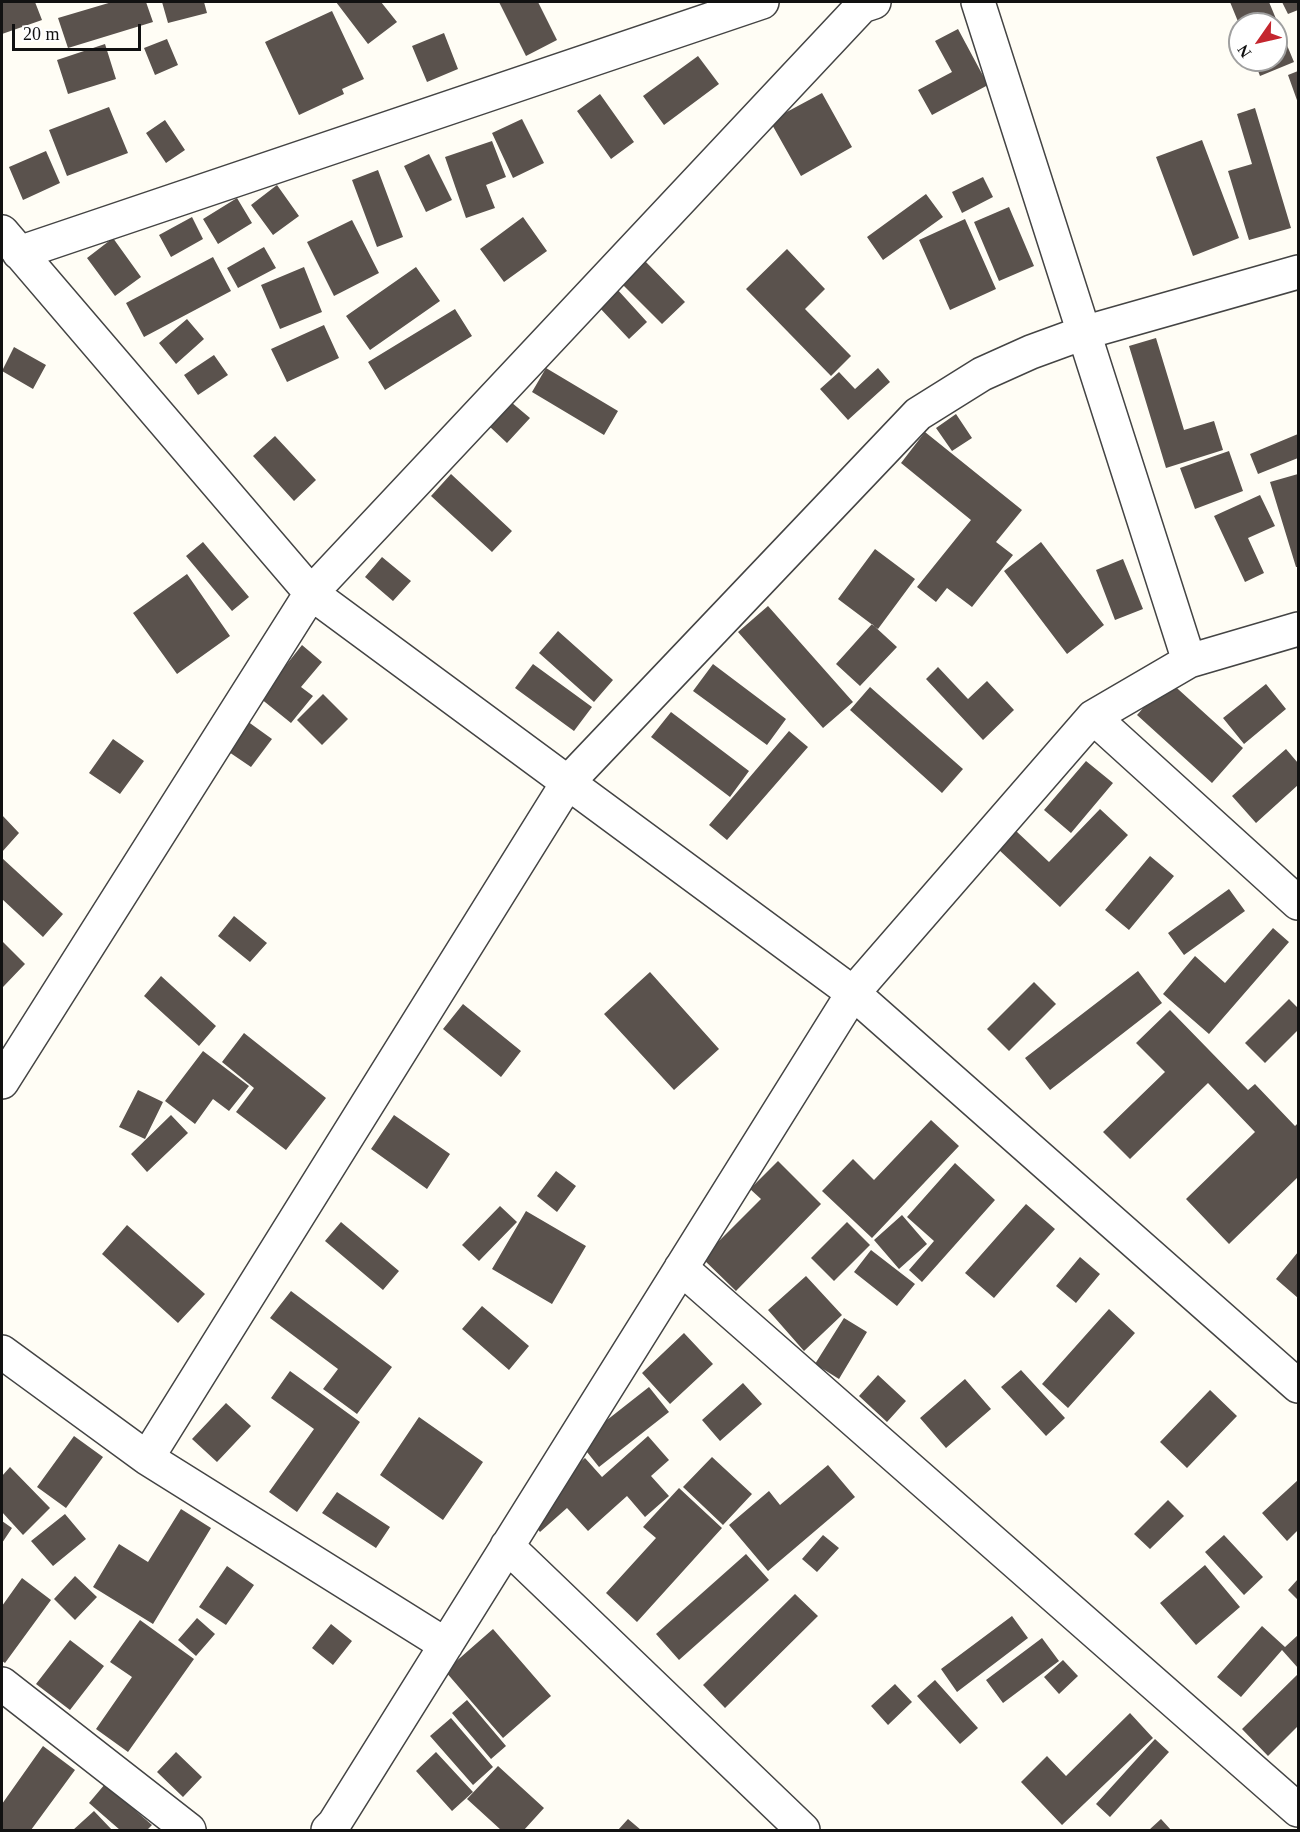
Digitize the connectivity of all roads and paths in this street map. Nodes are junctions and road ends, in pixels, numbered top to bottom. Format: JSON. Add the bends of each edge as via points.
{"nodes":[{"id":1,"x":762,"y":2,"type":"edge"},
{"id":2,"x":978,"y":2,"type":"edge"},
{"id":3,"x":865,"y":3,"type":"edge"},
{"id":4,"x":10,"y":242,"type":"edge"},
{"id":5,"x":1299,"y":272,"type":"edge"},
{"id":6,"x":1083,"y":333,"type":"junction"},
{"id":7,"x":311,"y":593,"type":"junction"},
{"id":8,"x":1299,"y":629,"type":"edge"},
{"id":9,"x":1189,"y":661,"type":"junction"},
{"id":10,"x":1092,"y":717,"type":"junction"},
{"id":11,"x":568,"y":782,"type":"junction"},
{"id":12,"x":1299,"y":903,"type":"edge"},
{"id":13,"x":853,"y":993,"type":"junction"},
{"id":14,"x":2,"y":1082,"type":"edge"},
{"id":15,"x":681,"y":1268,"type":"junction"},
{"id":16,"x":2,"y":1352,"type":"edge"},
{"id":17,"x":1299,"y":1386,"type":"edge"},
{"id":18,"x":147,"y":1458,"type":"junction"},
{"id":19,"x":507,"y":1546,"type":"junction"},
{"id":20,"x":446,"y":1645,"type":"junction"},
{"id":21,"x":2,"y":1684,"type":"edge"},
{"id":22,"x":1299,"y":1810,"type":"edge"},
{"id":23,"x":334,"y":1828,"type":"edge"},
{"id":24,"x":189,"y":1830,"type":"edge"},
{"id":25,"x":803,"y":1830,"type":"edge"}],
"edges":[{"from":1,"to":4,"type":"street"},
{"from":2,"to":6,"type":"street"},
{"from":3,"to":7,"type":"street"},
{"from":4,"to":7,"type":"street"},
{"from":5,"to":6,"type":"street"},
{"from":6,"to":9,"type":"street"},
{"from":6,"to":11,"type":"street","via":[[982,374],[918,414]]},
{"from":7,"to":11,"type":"street"},
{"from":7,"to":14,"type":"street"},
{"from":8,"to":9,"type":"street"},
{"from":9,"to":10,"type":"street"},
{"from":10,"to":12,"type":"street"},
{"from":10,"to":13,"type":"street"},
{"from":11,"to":13,"type":"street"},
{"from":11,"to":18,"type":"street"},
{"from":13,"to":15,"type":"street"},
{"from":13,"to":17,"type":"street"},
{"from":15,"to":19,"type":"street"},
{"from":15,"to":22,"type":"street"},
{"from":16,"to":18,"type":"street"},
{"from":18,"to":20,"type":"street"},
{"from":19,"to":20,"type":"street"},
{"from":19,"to":25,"type":"street"},
{"from":20,"to":23,"type":"street"},
{"from":21,"to":24,"type":"street"}]}
